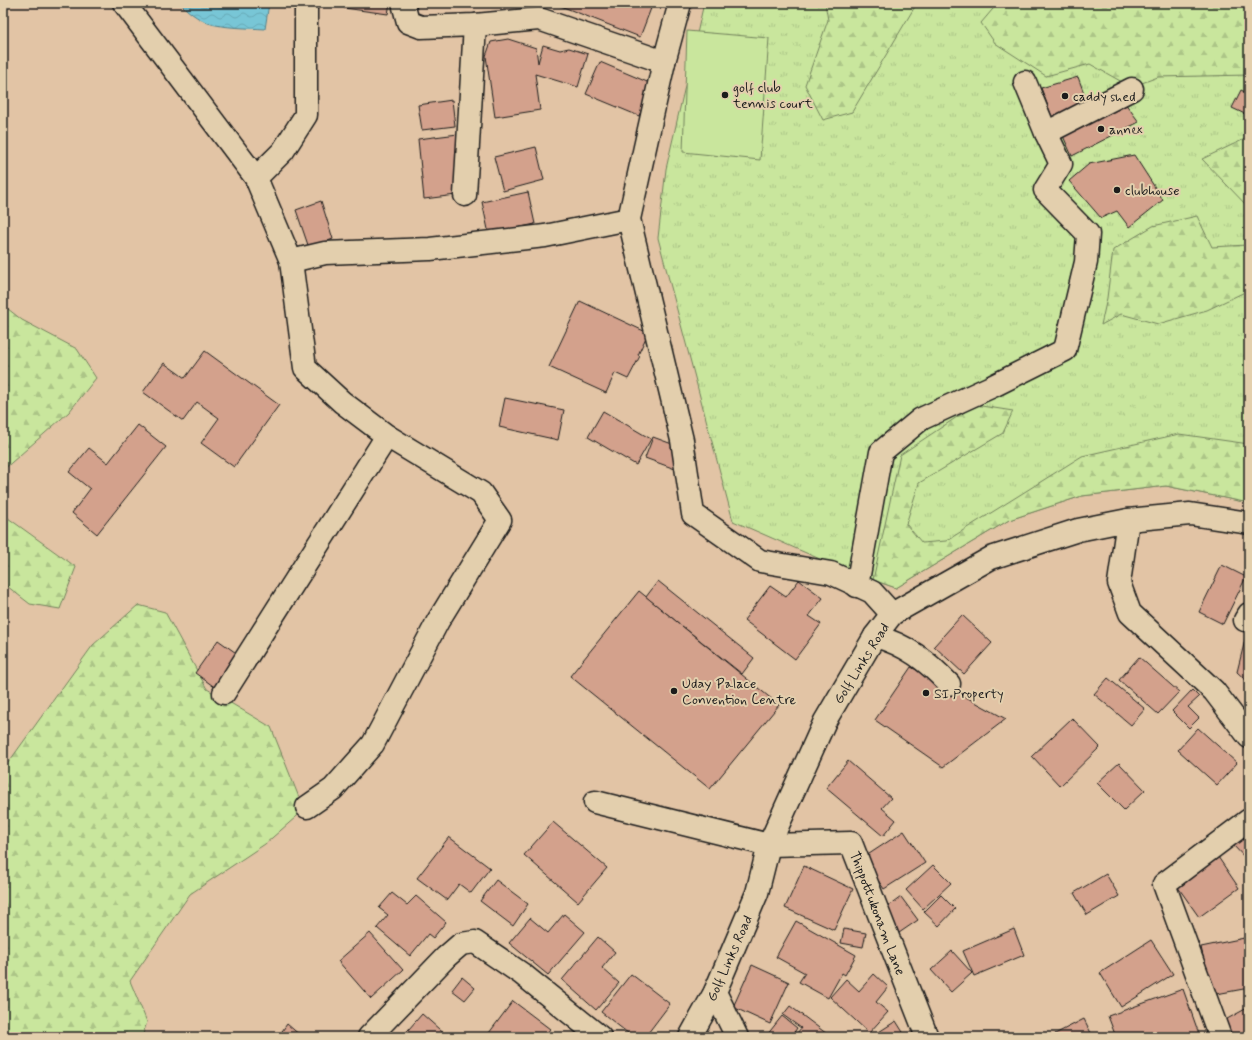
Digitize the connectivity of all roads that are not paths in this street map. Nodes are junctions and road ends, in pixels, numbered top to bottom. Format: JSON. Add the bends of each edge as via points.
{"nodes":[{"id":1,"x":124,"y":3,"type":"edge"},
{"id":2,"x":306,"y":3,"type":"edge"},
{"id":3,"x":404,"y":3,"type":"edge"},
{"id":4,"x":680,"y":3,"type":"edge"},
{"id":5,"x":541,"y":11,"type":"edge"},
{"id":6,"x":475,"y":25,"type":"junction"},
{"id":7,"x":664,"y":62,"type":"junction"},
{"id":8,"x":1025,"y":82,"type":"dead end"},
{"id":9,"x":1132,"y":89,"type":"dead end"},
{"id":10,"x":1046,"y":133,"type":"junction"},
{"id":11,"x":256,"y":178,"type":"junction"},
{"id":12,"x":466,"y":195,"type":"dead end"},
{"id":13,"x":628,"y":219,"type":"junction"},
{"id":14,"x":291,"y":261,"type":"junction"},
{"id":15,"x":387,"y":436,"type":"junction"},
{"id":16,"x":1128,"y":520,"type":"junction"},
{"id":17,"x":1249,"y":523,"type":"edge"},
{"id":18,"x":857,"y":586,"type":"junction"},
{"id":19,"x":892,"y":614,"type":"junction"},
{"id":20,"x":875,"y":636,"type":"junction"},
{"id":21,"x":949,"y":684,"type":"dead end"},
{"id":22,"x":224,"y":693,"type":"dead end"},
{"id":23,"x":1249,"y":737,"type":"edge"},
{"id":24,"x":595,"y":802,"type":"dead end"},
{"id":25,"x":307,"y":807,"type":"dead end"},
{"id":26,"x":1249,"y":820,"type":"edge"},
{"id":27,"x":769,"y":845,"type":"junction"},
{"id":28,"x":715,"y":992,"type":"junction"},
{"id":29,"x":369,"y":1037,"type":"edge"},
{"id":30,"x":600,"y":1037,"type":"edge"},
{"id":31,"x":690,"y":1037,"type":"edge"},
{"id":32,"x":737,"y":1037,"type":"edge"},
{"id":33,"x":927,"y":1037,"type":"edge"},
{"id":34,"x":1220,"y":1037,"type":"edge"}],
"edges":[{"from":1,"to":11,"type":"street"},
{"from":2,"to":11,"type":"street","via":[[306,115],[282,151]]},
{"from":3,"to":6,"type":"street","via":[[408,22],[421,27]]},
{"from":4,"to":7,"type":"street"},
{"from":5,"to":6,"type":"street"},
{"from":5,"to":7,"type":"street"},
{"from":6,"to":12,"type":"street"},
{"from":7,"to":13,"type":"street"},
{"from":8,"to":10,"type":"street"},
{"from":9,"to":10,"type":"street"},
{"from":10,"to":18,"type":"street","via":[[1061,164],[1045,190],[1088,234],[1086,262],[1066,350],[921,419],[881,452]]},
{"from":11,"to":14,"type":"street"},
{"from":13,"to":14,"type":"street","via":[[545,236],[430,249],[325,253]]},
{"from":13,"to":18,"type":"street","via":[[682,440],[693,514],[760,561],[831,573]]},
{"from":14,"to":15,"type":"street","via":[[305,368],[342,402]]},
{"from":15,"to":22,"type":"street"},
{"from":15,"to":25,"type":"street","via":[[482,493],[500,520],[438,621],[373,744],[333,789]]},
{"from":16,"to":17,"type":"street","name":"Golf Links Road","via":[[1190,514]]},
{"from":16,"to":19,"type":"street","name":"Golf Links Road","via":[[1078,530],[991,558]]},
{"from":16,"to":23,"type":"street","via":[[1120,583],[1130,613],[1214,691]]},
{"from":18,"to":19,"type":"street","via":[[872,592]]},
{"from":19,"to":20,"type":"street","name":"Golf Links Road"},
{"from":20,"to":21,"type":"street","via":[[911,650],[933,667]]},
{"from":20,"to":27,"type":"street","name":"Golf Links Road","via":[[825,721]]},
{"from":24,"to":27,"type":"street"},
{"from":26,"to":34,"type":"street","via":[[1164,884]]},
{"from":27,"to":28,"type":"street","name":"Golf Links Road","via":[[757,893]]},
{"from":27,"to":33,"type":"street","name":"Thippottukonam Lane","via":[[851,843]]},
{"from":28,"to":31,"type":"street","name":"Golf Links Road"},
{"from":28,"to":32,"type":"street"},
{"from":29,"to":30,"type":"street","via":[[446,957],[461,944],[475,942],[522,974]]}]}
